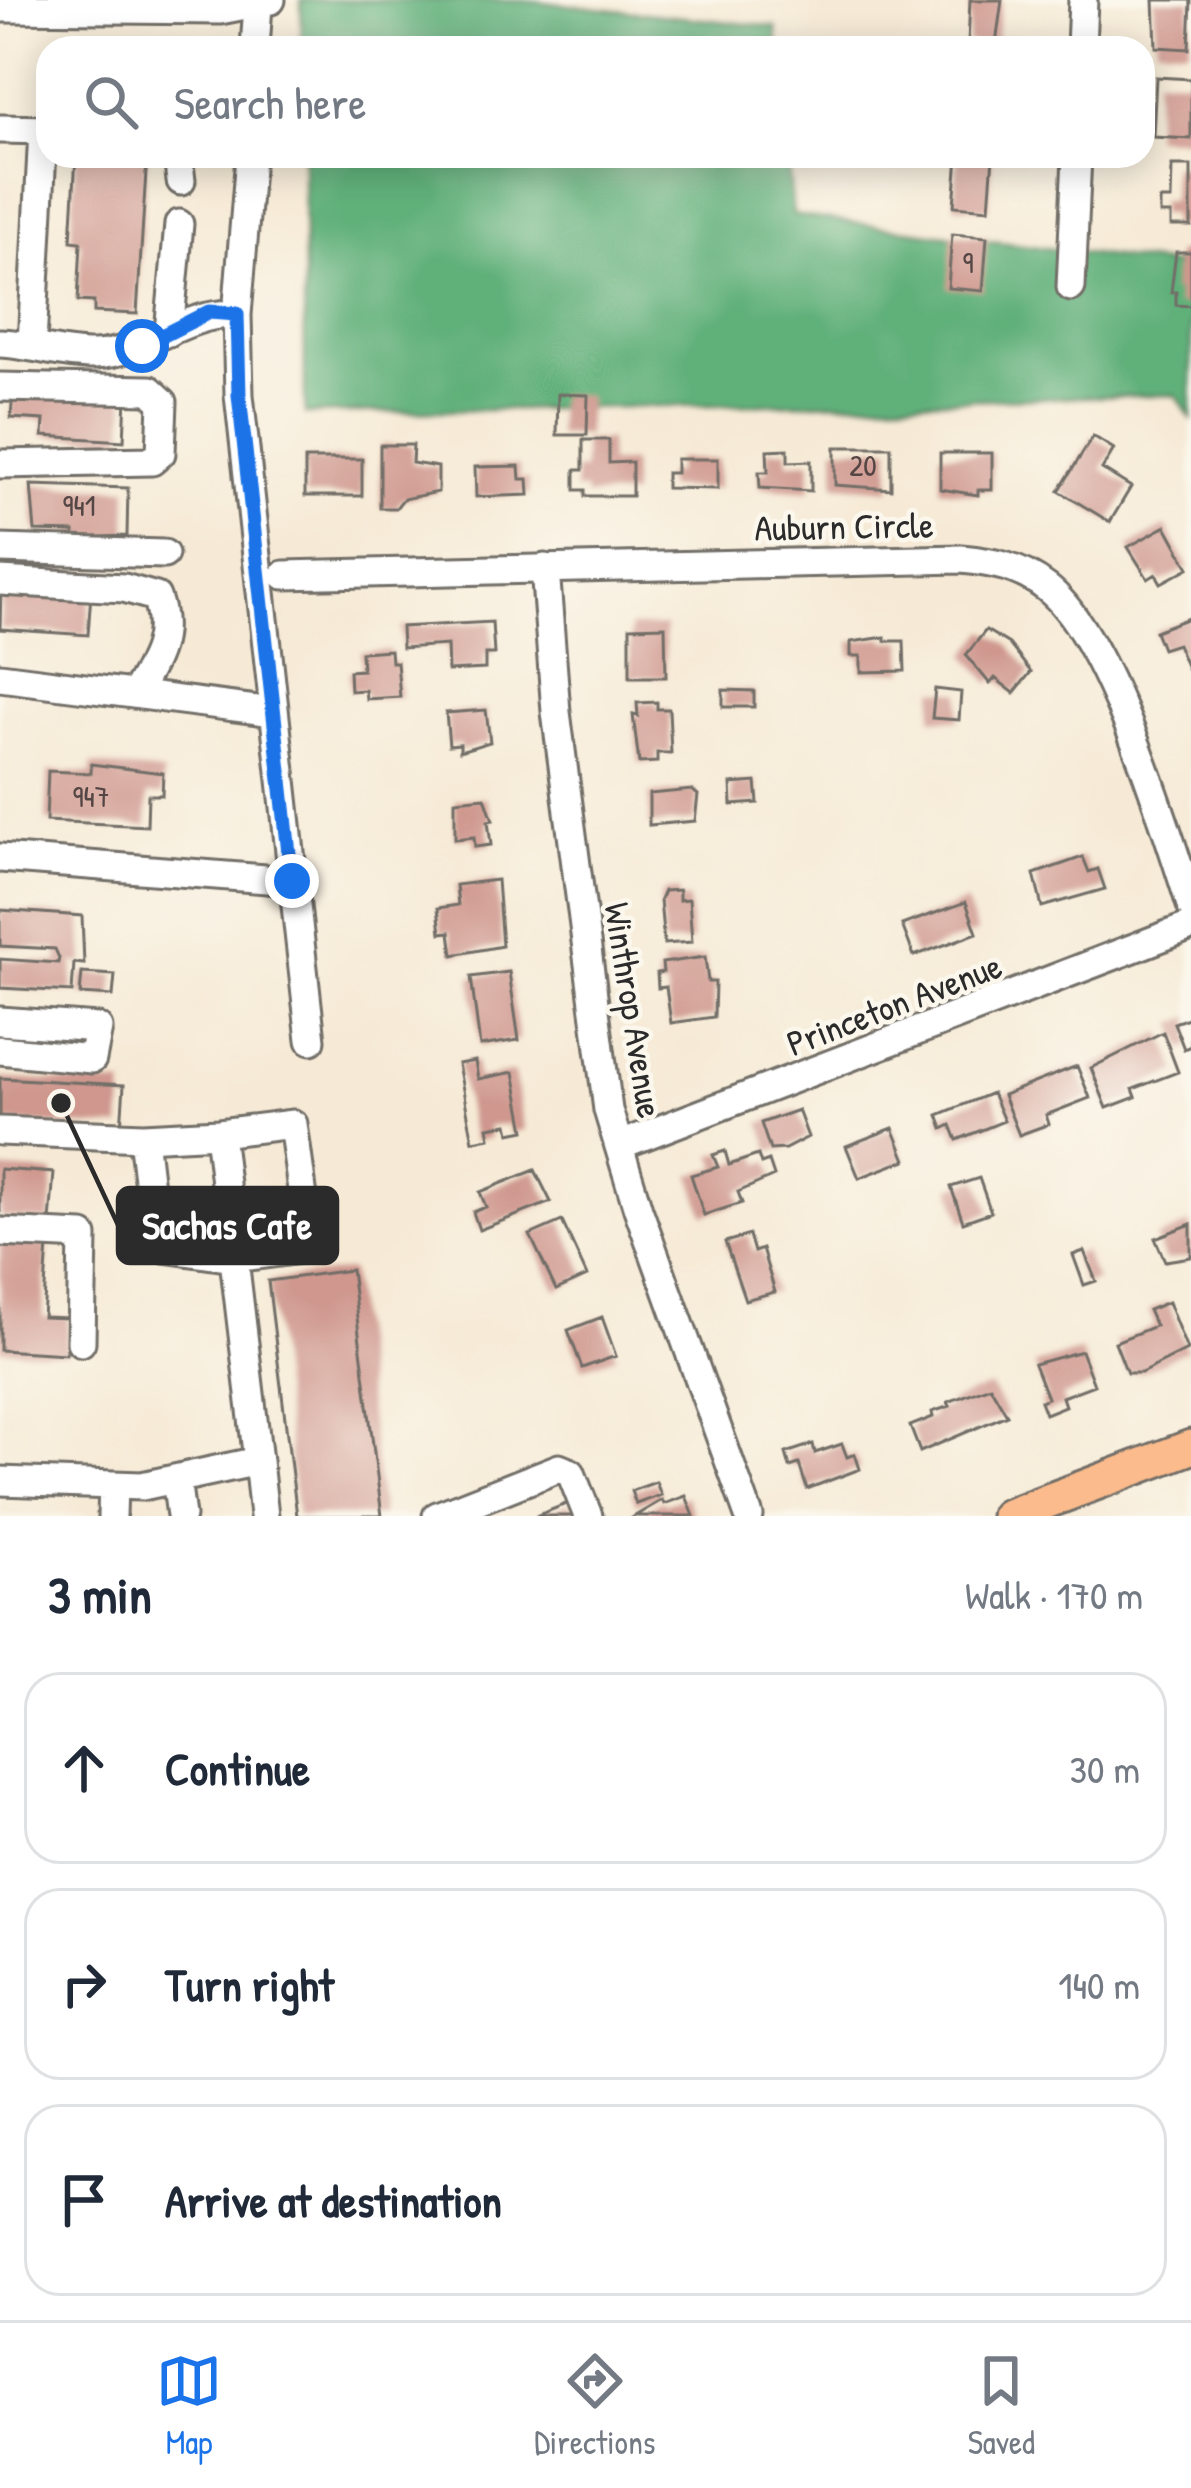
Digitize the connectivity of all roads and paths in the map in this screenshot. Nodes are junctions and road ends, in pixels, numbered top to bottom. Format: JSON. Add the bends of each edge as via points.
{"nodes":[{"id":1,"x":1083,"y":0,"type":"edge"},
{"id":2,"x":264,"y":2,"type":"edge"},
{"id":3,"x":0,"y":8,"type":"edge"},
{"id":4,"x":257,"y":36,"type":"edge"},
{"id":5,"x":1082,"y":36,"type":"edge"},
{"id":6,"x":0,"y":129,"type":"edge"},
{"id":7,"x":36,"y":131,"type":"edge"},
{"id":8,"x":44,"y":168,"type":"edge"},
{"id":9,"x":248,"y":168,"type":"edge"},
{"id":10,"x":1076,"y":168,"type":"edge"},
{"id":11,"x":179,"y":224,"type":"dead end"},
{"id":12,"x":1071,"y":286,"type":"dead end"},
{"id":13,"x":237,"y":314,"type":"junction"},
{"id":14,"x":170,"y":332,"type":"junction"},
{"id":15,"x":0,"y":343,"type":"edge"},
{"id":16,"x":32,"y":344,"type":"junction"},
{"id":17,"x":0,"y":387,"type":"edge"},
{"id":18,"x":0,"y":464,"type":"edge"},
{"id":19,"x":0,"y":549,"type":"edge"},
{"id":20,"x":164,"y":554,"type":"dead end"},
{"id":21,"x":545,"y":568,"type":"junction"},
{"id":22,"x":284,"y":575,"type":"dead end"},
{"id":23,"x":0,"y":581,"type":"edge"},
{"id":24,"x":0,"y":677,"type":"edge"},
{"id":25,"x":135,"y":693,"type":"junction"},
{"id":26,"x":273,"y":712,"type":"junction"},
{"id":27,"x":0,"y":858,"type":"edge"},
{"id":28,"x":292,"y":881,"type":"junction"},
{"id":29,"x":1191,"y":905,"type":"edge"},
{"id":30,"x":1191,"y":926,"type":"edge"},
{"id":31,"x":0,"y":1021,"type":"edge"},
{"id":32,"x":311,"y":1040,"type":"dead end"},
{"id":33,"x":0,"y":1050,"type":"edge"},
{"id":34,"x":0,"y":1131,"type":"edge"},
{"id":35,"x":219,"y":1133,"type":"junction"},
{"id":36,"x":142,"y":1138,"type":"junction"},
{"id":37,"x":620,"y":1145,"type":"junction"},
{"id":38,"x":0,"y":1232,"type":"edge"},
{"id":39,"x":234,"y":1258,"type":"junction"},
{"id":40,"x":81,"y":1342,"type":"dead end"},
{"id":41,"x":1191,"y":1448,"type":"edge"},
{"id":42,"x":258,"y":1461,"type":"junction"},
{"id":43,"x":176,"y":1479,"type":"junction"},
{"id":44,"x":0,"y":1481,"type":"edge"},
{"id":45,"x":113,"y":1485,"type":"junction"},
{"id":46,"x":112,"y":1516,"type":"edge"},
{"id":47,"x":181,"y":1516,"type":"edge"},
{"id":48,"x":264,"y":1516,"type":"edge"},
{"id":49,"x":437,"y":1516,"type":"edge"},
{"id":50,"x":588,"y":1516,"type":"edge"},
{"id":51,"x":749,"y":1516,"type":"edge"},
{"id":52,"x":1008,"y":1516,"type":"edge"}],
"edges":[{"from":1,"to":5,"type":"street"},
{"from":2,"to":3,"type":"street","via":[[220,10]]},
{"from":2,"to":4,"type":"street"},
{"from":6,"to":7,"type":"street"},
{"from":8,"to":16,"type":"street"},
{"from":9,"to":13,"type":"street"},
{"from":10,"to":12,"type":"street"},
{"from":11,"to":14,"type":"street"},
{"from":13,"to":14,"type":"street","via":[[209,312]]},
{"from":13,"to":26,"type":"street"},
{"from":14,"to":16,"type":"street","via":[[91,356]]},
{"from":15,"to":16,"type":"street"},
{"from":17,"to":18,"type":"street","via":[[150,390],[163,402],[161,453],[152,461]]},
{"from":19,"to":20,"type":"street"},
{"from":21,"to":22,"type":"street","name":"Auburn Circle"},
{"from":21,"to":29,"type":"street","name":"Auburn Circle","via":[[961,560],[1015,568],[1053,592],[1098,661]]},
{"from":21,"to":37,"type":"street","name":"Winthrop Avenue","via":[[583,932]]},
{"from":23,"to":25,"type":"street","via":[[156,597],[164,618],[160,652]]},
{"from":24,"to":25,"type":"street"},
{"from":25,"to":26,"type":"street"},
{"from":26,"to":28,"type":"street"},
{"from":27,"to":28,"type":"street"},
{"from":28,"to":32,"type":"street"},
{"from":30,"to":37,"type":"street","name":"Princeton Avenue"},
{"from":31,"to":33,"type":"street","via":[[98,1028],[92,1059]]},
{"from":34,"to":36,"type":"street"},
{"from":35,"to":36,"type":"street"},
{"from":35,"to":39,"type":"street"},
{"from":35,"to":39,"type":"street","via":[[293,1124],[310,1248]]},
{"from":36,"to":39,"type":"street","via":[[156,1247]]},
{"from":37,"to":51,"type":"street","name":"Winthrop Avenue"},
{"from":38,"to":40,"type":"street","via":[[83,1236]]},
{"from":39,"to":42,"type":"street"},
{"from":41,"to":52,"type":"main road"},
{"from":42,"to":43,"type":"street"},
{"from":42,"to":48,"type":"street"},
{"from":43,"to":45,"type":"street"},
{"from":43,"to":47,"type":"street"},
{"from":44,"to":45,"type":"street"},
{"from":45,"to":46,"type":"street"},
{"from":49,"to":50,"type":"street","via":[[559,1468],[571,1473]]}]}
